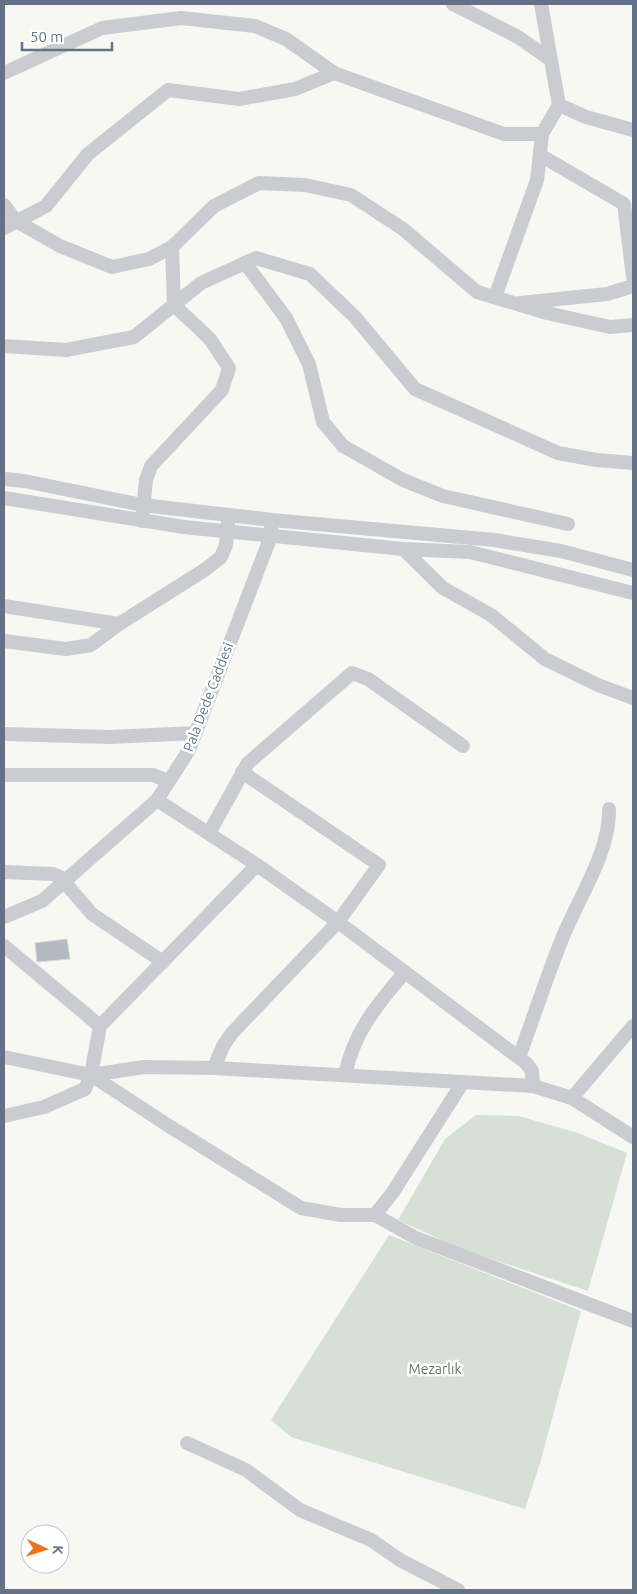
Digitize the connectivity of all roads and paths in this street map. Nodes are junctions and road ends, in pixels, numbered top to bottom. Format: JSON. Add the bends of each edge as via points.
{"nodes":[{"id":1,"x":453,"y":4,"type":"edge"},
{"id":2,"x":541,"y":4,"type":"edge"},
{"id":3,"x":551,"y":60,"type":"junction"},
{"id":4,"x":4,"y":73,"type":"edge"},
{"id":5,"x":334,"y":73,"type":"junction"},
{"id":6,"x":559,"y":105,"type":"junction"},
{"id":7,"x":633,"y":130,"type":"edge"},
{"id":8,"x":542,"y":134,"type":"junction"},
{"id":9,"x":540,"y":155,"type":"junction"},
{"id":10,"x":4,"y":205,"type":"edge"},
{"id":11,"x":10,"y":224,"type":"edge"},
{"id":12,"x":172,"y":247,"type":"junction"},
{"id":13,"x":245,"y":263,"type":"junction"},
{"id":14,"x":633,"y":277,"type":"edge"},
{"id":15,"x":633,"y":286,"type":"edge"},
{"id":16,"x":495,"y":297,"type":"junction"},
{"id":17,"x":515,"y":303,"type":"junction"},
{"id":18,"x":174,"y":305,"type":"junction"},
{"id":19,"x":633,"y":325,"type":"edge"},
{"id":20,"x":4,"y":346,"type":"edge"},
{"id":21,"x":633,"y":463,"type":"edge"},
{"id":22,"x":4,"y":479,"type":"edge"},
{"id":23,"x":4,"y":498,"type":"edge"},
{"id":24,"x":143,"y":505,"type":"junction"},
{"id":25,"x":228,"y":515,"type":"junction"},
{"id":26,"x":272,"y":520,"type":"junction"},
{"id":27,"x":142,"y":521,"type":"junction"},
{"id":28,"x":568,"y":524,"type":"dead end"},
{"id":29,"x":227,"y":532,"type":"junction"},
{"id":30,"x":271,"y":536,"type":"junction"},
{"id":31,"x":403,"y":549,"type":"junction"},
{"id":32,"x":633,"y":570,"type":"edge"},
{"id":33,"x":633,"y":593,"type":"edge"},
{"id":34,"x":4,"y":606,"type":"edge"},
{"id":35,"x":119,"y":624,"type":"junction"},
{"id":36,"x":4,"y":641,"type":"edge"},
{"id":37,"x":633,"y":698,"type":"edge"},
{"id":38,"x":196,"y":733,"type":"junction"},
{"id":39,"x":4,"y":734,"type":"edge"},
{"id":40,"x":463,"y":746,"type":"dead end"},
{"id":41,"x":242,"y":772,"type":"junction"},
{"id":42,"x":4,"y":776,"type":"edge"},
{"id":43,"x":168,"y":780,"type":"junction"},
{"id":44,"x":157,"y":800,"type":"junction"},
{"id":45,"x":609,"y":809,"type":"dead end"},
{"id":46,"x":209,"y":834,"type":"junction"},
{"id":47,"x":257,"y":865,"type":"junction"},
{"id":48,"x":4,"y":872,"type":"edge"},
{"id":49,"x":65,"y":881,"type":"junction"},
{"id":50,"x":4,"y":917,"type":"edge"},
{"id":51,"x":338,"y":922,"type":"junction"},
{"id":52,"x":4,"y":946,"type":"edge"},
{"id":53,"x":163,"y":962,"type":"junction"},
{"id":54,"x":405,"y":972,"type":"junction"},
{"id":55,"x":100,"y":1026,"type":"junction"},
{"id":56,"x":633,"y":1026,"type":"edge"},
{"id":57,"x":4,"y":1057,"type":"edge"},
{"id":58,"x":519,"y":1058,"type":"junction"},
{"id":59,"x":214,"y":1068,"type":"junction"},
{"id":60,"x":91,"y":1075,"type":"junction"},
{"id":61,"x":345,"y":1075,"type":"junction"},
{"id":62,"x":463,"y":1082,"type":"junction"},
{"id":63,"x":533,"y":1086,"type":"junction"},
{"id":64,"x":572,"y":1098,"type":"junction"},
{"id":65,"x":4,"y":1116,"type":"edge"},
{"id":66,"x":633,"y":1137,"type":"edge"},
{"id":67,"x":375,"y":1215,"type":"junction"},
{"id":68,"x":633,"y":1321,"type":"edge"},
{"id":69,"x":188,"y":1443,"type":"dead end"},
{"id":70,"x":458,"y":1590,"type":"edge"}],
"edges":[{"from":1,"to":3,"type":"street","via":[[518,37]]},
{"from":2,"to":3,"type":"street"},
{"from":3,"to":6,"type":"street"},
{"from":4,"to":5,"type":"street","via":[[102,28],[181,18],[255,26],[286,39]]},
{"from":5,"to":8,"type":"street","via":[[504,134]]},
{"from":5,"to":11,"type":"street","via":[[295,89],[239,99],[168,90],[88,154],[46,206]]},
{"from":6,"to":7,"type":"street","via":[[586,117]]},
{"from":6,"to":8,"type":"street"},
{"from":8,"to":9,"type":"street"},
{"from":9,"to":14,"type":"street","via":[[624,204]]},
{"from":9,"to":16,"type":"street","via":[[537,180]]},
{"from":10,"to":11,"type":"street"},
{"from":11,"to":12,"type":"street","via":[[112,267],[149,259]]},
{"from":12,"to":16,"type":"street","via":[[214,206],[258,183],[305,184],[351,195],[403,229],[477,292]]},
{"from":12,"to":18,"type":"street"},
{"from":13,"to":18,"type":"street","via":[[201,283]]},
{"from":13,"to":21,"type":"street","via":[[256,258],[310,274],[355,317],[415,389],[558,453]]},
{"from":13,"to":28,"type":"street","via":[[286,318],[309,364],[323,422],[343,446],[403,480],[443,496]]},
{"from":15,"to":17,"type":"street","via":[[607,294]]},
{"from":16,"to":17,"type":"street"},
{"from":17,"to":19,"type":"street","via":[[610,327]]},
{"from":18,"to":20,"type":"street","via":[[134,337],[66,350]]},
{"from":18,"to":24,"type":"street","via":[[210,339],[229,368],[222,390],[151,466]]},
{"from":22,"to":24,"type":"street"},
{"from":23,"to":27,"type":"street"},
{"from":24,"to":25,"type":"street"},
{"from":24,"to":27,"type":"street"},
{"from":25,"to":26,"type":"street"},
{"from":25,"to":29,"type":"street"},
{"from":26,"to":30,"type":"street","name":"Pala Dede Caddesi"},
{"from":26,"to":32,"type":"street","via":[[494,540],[561,551]]},
{"from":27,"to":29,"type":"street"},
{"from":29,"to":30,"type":"street"},
{"from":29,"to":35,"type":"street","via":[[221,557]]},
{"from":30,"to":31,"type":"street"},
{"from":30,"to":38,"type":"street","name":"Pala Dede Caddesi"},
{"from":31,"to":33,"type":"street","via":[[470,552]]},
{"from":31,"to":37,"type":"street","via":[[443,588],[491,615],[545,659]]},
{"from":34,"to":35,"type":"street"},
{"from":35,"to":36,"type":"street","via":[[91,645],[66,649]]},
{"from":38,"to":39,"type":"street","via":[[110,737]]},
{"from":38,"to":43,"type":"street","name":"Pala Dede Caddesi","via":[[189,750]]},
{"from":40,"to":41,"type":"street","via":[[368,679],[352,673],[248,763]]},
{"from":41,"to":46,"type":"street"},
{"from":41,"to":51,"type":"street","via":[[379,865]]},
{"from":42,"to":43,"type":"street","via":[[152,775]]},
{"from":43,"to":44,"type":"street","name":"Pala Dede Caddesi"},
{"from":44,"to":46,"type":"street"},
{"from":44,"to":49,"type":"street","name":"Pala Dede Caddesi"},
{"from":45,"to":58,"type":"street","via":[[605,844],[564,936]]},
{"from":46,"to":47,"type":"street"},
{"from":47,"to":51,"type":"street"},
{"from":47,"to":53,"type":"street"},
{"from":48,"to":49,"type":"street","via":[[53,874]]},
{"from":49,"to":50,"type":"street","name":"Pala Dede Caddesi","via":[[42,901]]},
{"from":49,"to":53,"type":"street","via":[[92,914]]},
{"from":51,"to":54,"type":"street"},
{"from":51,"to":59,"type":"street","via":[[232,1033]]},
{"from":52,"to":55,"type":"street"},
{"from":53,"to":55,"type":"street"},
{"from":54,"to":58,"type":"street"},
{"from":54,"to":61,"type":"street","via":[[367,1019],[353,1047]]},
{"from":55,"to":60,"type":"street"},
{"from":56,"to":64,"type":"street"},
{"from":57,"to":60,"type":"street"},
{"from":58,"to":63,"type":"street","via":[[532,1072]]},
{"from":59,"to":60,"type":"street","via":[[144,1067]]},
{"from":59,"to":61,"type":"street"},
{"from":60,"to":65,"type":"street","via":[[80,1093],[44,1107]]},
{"from":60,"to":67,"type":"street","via":[[301,1208],[341,1215]]},
{"from":61,"to":62,"type":"street"},
{"from":62,"to":63,"type":"street"},
{"from":62,"to":67,"type":"street"},
{"from":63,"to":64,"type":"street"},
{"from":64,"to":66,"type":"street"},
{"from":67,"to":68,"type":"street","via":[[416,1238]]},
{"from":69,"to":70,"type":"street","via":[[246,1470],[300,1510],[371,1540],[400,1560]]}]}
